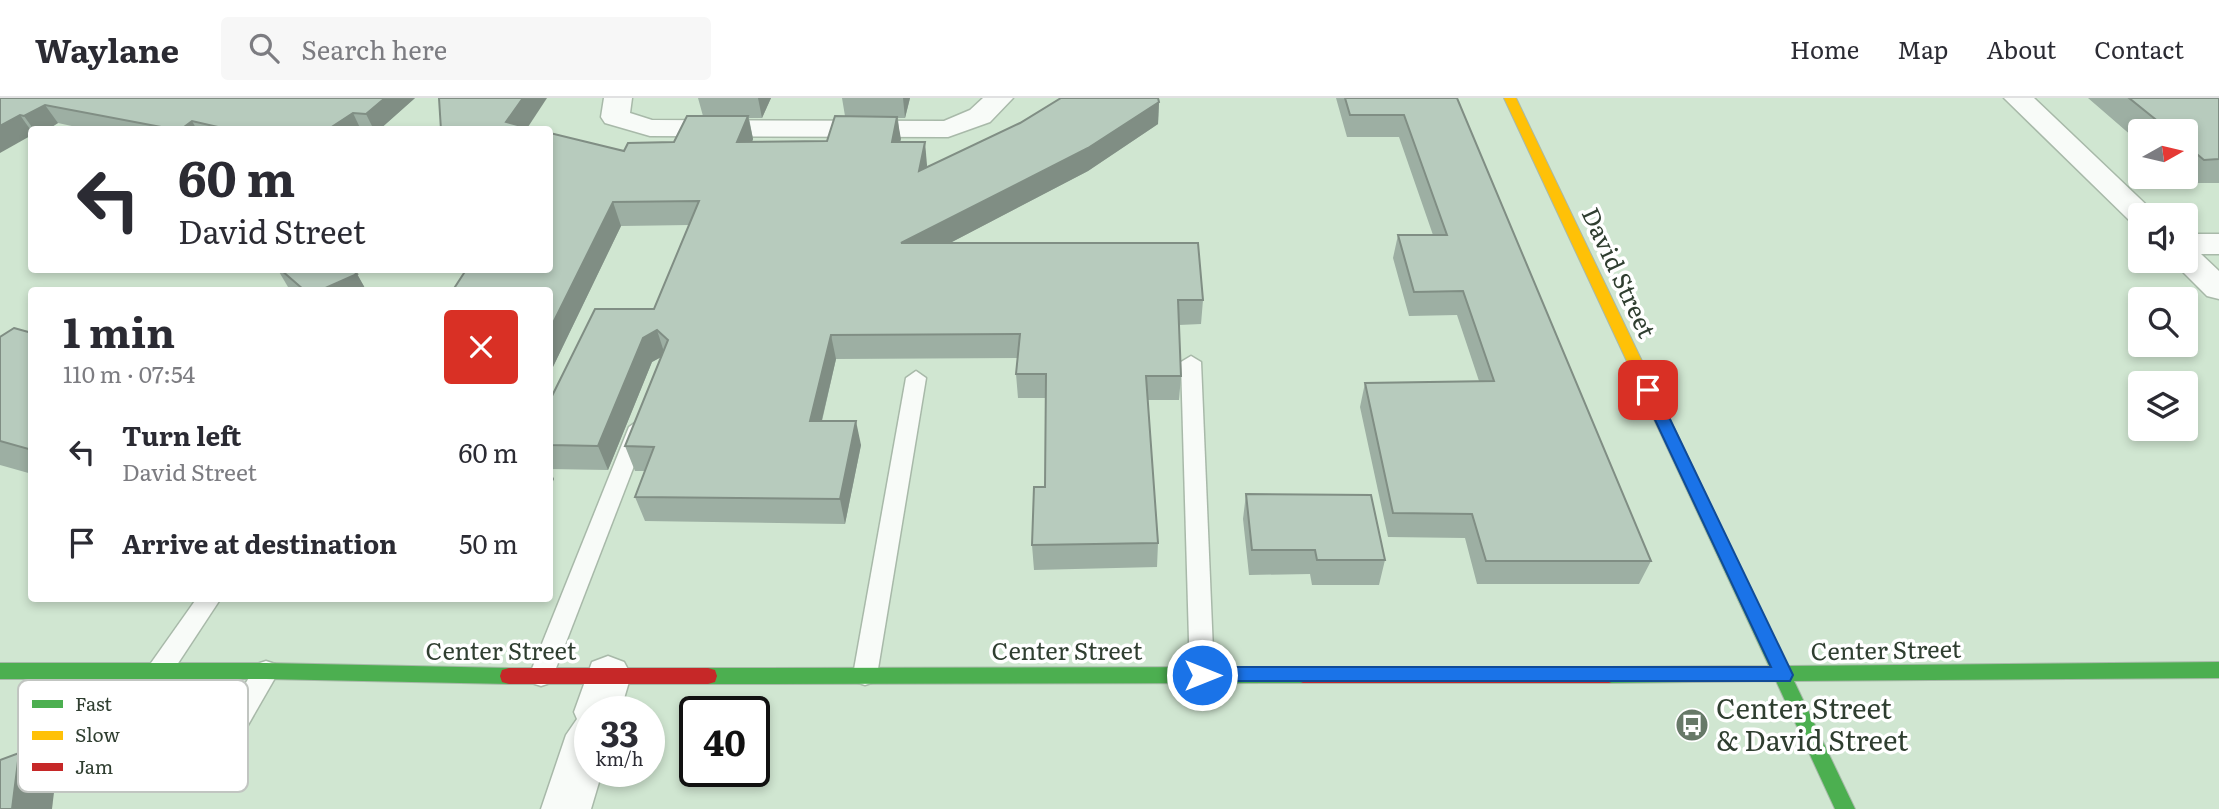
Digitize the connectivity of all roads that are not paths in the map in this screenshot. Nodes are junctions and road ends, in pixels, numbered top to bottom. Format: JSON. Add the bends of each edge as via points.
{"nodes":[{"id":1,"x":1510,"y":98,"type":"edge"},
{"id":2,"x":2018,"y":98,"type":"edge"},
{"id":3,"x":616,"y":107,"type":"edge"},
{"id":4,"x":989,"y":107,"type":"edge"},
{"id":5,"x":2128,"y":203,"type":"edge"},
{"id":6,"x":2198,"y":244,"type":"edge"},
{"id":7,"x":2219,"y":244,"type":"edge"},
{"id":8,"x":2198,"y":269,"type":"edge"},
{"id":9,"x":2219,"y":289,"type":"edge"},
{"id":10,"x":1191,"y":362,"type":"dead end"},
{"id":11,"x":916,"y":378,"type":"dead end"},
{"id":12,"x":649,"y":401,"type":"edge"},
{"id":13,"x":207,"y":602,"type":"edge"},
{"id":14,"x":160,"y":670,"type":"junction"},
{"id":15,"x":2219,"y":670,"type":"edge"},
{"id":16,"x":0,"y":671,"type":"edge"},
{"id":17,"x":266,"y":671,"type":"junction"},
{"id":18,"x":1202,"y":675,"type":"junction"},
{"id":19,"x":1784,"y":675,"type":"junction"},
{"id":20,"x":541,"y":676,"type":"junction"},
{"id":21,"x":865,"y":676,"type":"junction"},
{"id":22,"x":602,"y":694,"type":"edge"},
{"id":23,"x":248,"y":702,"type":"edge"},
{"id":24,"x":574,"y":784,"type":"edge"},
{"id":25,"x":566,"y":809,"type":"edge"},
{"id":26,"x":1845,"y":809,"type":"edge"}],
"edges":[{"from":1,"to":19,"type":"street","name":"David Street"},
{"from":2,"to":5,"type":"street"},
{"from":3,"to":4,"type":"street","via":[[650,128],[948,129]]},
{"from":6,"to":7,"type":"street"},
{"from":8,"to":9,"type":"street"},
{"from":10,"to":18,"type":"lane"},
{"from":11,"to":21,"type":"lane"},
{"from":12,"to":20,"type":"lane"},
{"from":13,"to":14,"type":"lane"},
{"from":14,"to":16,"type":"street","name":"Center Street"},
{"from":14,"to":17,"type":"street","name":"Center Street"},
{"from":15,"to":19,"type":"street","name":"Center Street"},
{"from":17,"to":20,"type":"street","name":"Center Street"},
{"from":17,"to":23,"type":"lane"},
{"from":18,"to":19,"type":"street","name":"Center Street"},
{"from":18,"to":21,"type":"street","name":"Center Street"},
{"from":19,"to":26,"type":"street","name":"David Street"},
{"from":20,"to":22,"type":"street","name":"Center Street"},
{"from":21,"to":22,"type":"street","name":"Center Street"},
{"from":24,"to":25,"type":"street"}]}
